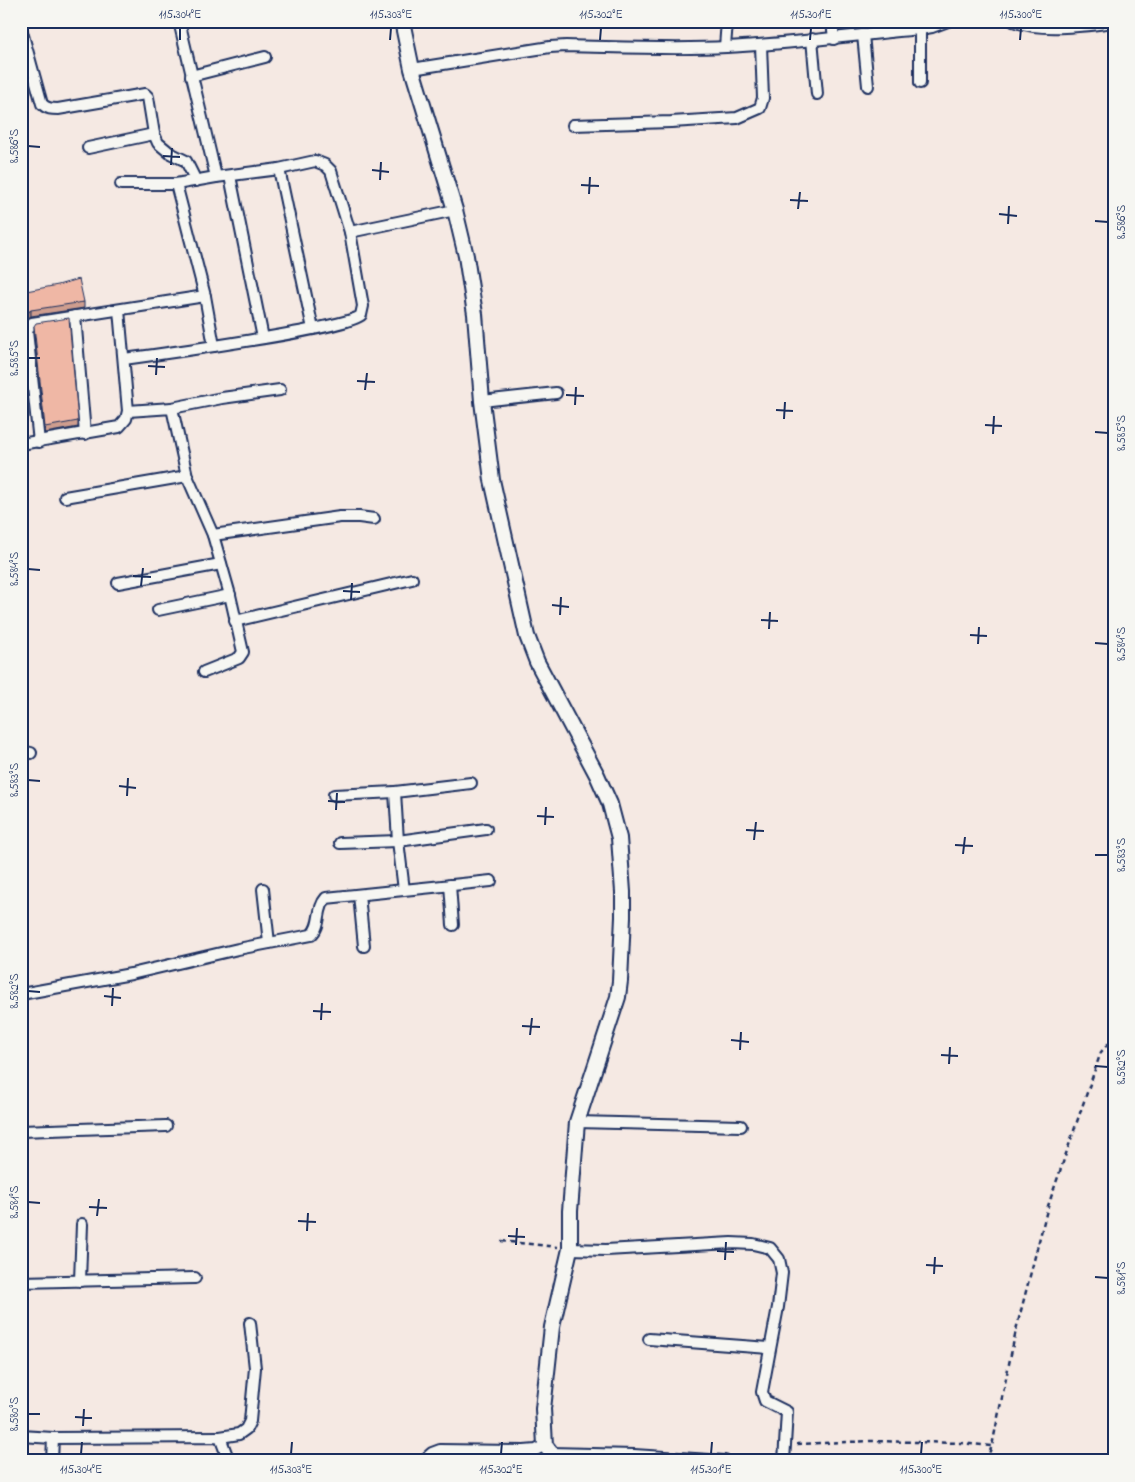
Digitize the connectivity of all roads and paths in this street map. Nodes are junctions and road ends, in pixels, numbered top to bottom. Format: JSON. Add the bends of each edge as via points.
{"nodes":[{"id":1,"x":179,"y":21,"type":"edge"},
{"id":2,"x":402,"y":21,"type":"edge"},
{"id":3,"x":727,"y":21,"type":"edge"},
{"id":4,"x":832,"y":21,"type":"edge"},
{"id":5,"x":948,"y":21,"type":"edge"},
{"id":6,"x":1013,"y":21,"type":"edge"},
{"id":7,"x":1114,"y":22,"type":"edge"},
{"id":8,"x":890,"y":27,"type":"edge"},
{"id":9,"x":21,"y":28,"type":"edge"},
{"id":10,"x":920,"y":29,"type":"junction"},
{"id":11,"x":863,"y":35,"type":"junction"},
{"id":12,"x":812,"y":39,"type":"junction"},
{"id":13,"x":834,"y":39,"type":"junction"},
{"id":14,"x":761,"y":45,"type":"junction"},
{"id":15,"x":725,"y":47,"type":"junction"},
{"id":16,"x":265,"y":57,"type":"dead end"},
{"id":17,"x":412,"y":69,"type":"junction"},
{"id":18,"x":191,"y":76,"type":"junction"},
{"id":19,"x":920,"y":83,"type":"dead end"},
{"id":20,"x":868,"y":86,"type":"dead end"},
{"id":21,"x":817,"y":94,"type":"dead end"},
{"id":22,"x":573,"y":125,"type":"dead end"},
{"id":23,"x":154,"y":134,"type":"junction"},
{"id":24,"x":88,"y":148,"type":"dead end"},
{"id":25,"x":279,"y":170,"type":"junction"},
{"id":26,"x":230,"y":176,"type":"junction"},
{"id":27,"x":216,"y":177,"type":"junction"},
{"id":28,"x":196,"y":181,"type":"junction"},
{"id":29,"x":121,"y":184,"type":"dead end"},
{"id":30,"x":176,"y":184,"type":"junction"},
{"id":31,"x":456,"y":210,"type":"junction"},
{"id":32,"x":350,"y":232,"type":"junction"},
{"id":33,"x":205,"y":296,"type":"junction"},
{"id":34,"x":119,"y":310,"type":"junction"},
{"id":35,"x":74,"y":316,"type":"junction"},
{"id":36,"x":313,"y":329,"type":"junction"},
{"id":37,"x":263,"y":338,"type":"junction"},
{"id":38,"x":214,"y":346,"type":"junction"},
{"id":39,"x":124,"y":359,"type":"junction"},
{"id":40,"x":280,"y":390,"type":"dead end"},
{"id":41,"x":556,"y":393,"type":"dead end"},
{"id":42,"x":482,"y":401,"type":"junction"},
{"id":43,"x":172,"y":408,"type":"junction"},
{"id":44,"x":128,"y":411,"type":"junction"},
{"id":45,"x":85,"y":434,"type":"junction"},
{"id":46,"x":39,"y":442,"type":"junction"},
{"id":47,"x":21,"y":444,"type":"edge"},
{"id":48,"x":187,"y":476,"type":"junction"},
{"id":49,"x":65,"y":498,"type":"dead end"},
{"id":50,"x":374,"y":519,"type":"dead end"},
{"id":51,"x":213,"y":535,"type":"junction"},
{"id":52,"x":221,"y":564,"type":"junction"},
{"id":53,"x":412,"y":579,"type":"dead end"},
{"id":54,"x":118,"y":583,"type":"dead end"},
{"id":55,"x":230,"y":594,"type":"junction"},
{"id":56,"x":158,"y":610,"type":"dead end"},
{"id":57,"x":236,"y":621,"type":"junction"},
{"id":58,"x":204,"y":672,"type":"dead end"},
{"id":59,"x":471,"y":783,"type":"dead end"},
{"id":60,"x":396,"y":792,"type":"junction"},
{"id":61,"x":334,"y":795,"type":"dead end"},
{"id":62,"x":486,"y":828,"type":"dead end"},
{"id":63,"x":398,"y":841,"type":"junction"},
{"id":64,"x":340,"y":843,"type":"dead end"},
{"id":65,"x":491,"y":881,"type":"dead end"},
{"id":66,"x":450,"y":885,"type":"junction"},
{"id":67,"x":263,"y":889,"type":"dead end"},
{"id":68,"x":404,"y":890,"type":"junction"},
{"id":69,"x":359,"y":895,"type":"junction"},
{"id":70,"x":453,"y":925,"type":"dead end"},
{"id":71,"x":269,"y":943,"type":"junction"},
{"id":72,"x":364,"y":946,"type":"dead end"},
{"id":73,"x":21,"y":994,"type":"edge"},
{"id":74,"x":1114,"y":1036,"type":"edge"},
{"id":75,"x":577,"y":1122,"type":"junction"},
{"id":76,"x":166,"y":1126,"type":"dead end"},
{"id":77,"x":741,"y":1126,"type":"dead end"},
{"id":78,"x":21,"y":1132,"type":"edge"},
{"id":79,"x":82,"y":1224,"type":"dead end"},
{"id":80,"x":501,"y":1240,"type":"dead end"},
{"id":81,"x":570,"y":1249,"type":"junction"},
{"id":82,"x":195,"y":1278,"type":"dead end"},
{"id":83,"x":80,"y":1281,"type":"junction"},
{"id":84,"x":21,"y":1282,"type":"edge"},
{"id":85,"x":250,"y":1323,"type":"dead end"},
{"id":86,"x":649,"y":1339,"type":"dead end"},
{"id":87,"x":769,"y":1348,"type":"junction"},
{"id":88,"x":21,"y":1436,"type":"edge"},
{"id":89,"x":220,"y":1437,"type":"junction"},
{"id":90,"x":53,"y":1438,"type":"junction"},
{"id":91,"x":992,"y":1446,"type":"junction"},
{"id":92,"x":549,"y":1453,"type":"edge"},
{"id":93,"x":784,"y":1456,"type":"edge"},
{"id":94,"x":52,"y":1461,"type":"edge"},
{"id":95,"x":229,"y":1461,"type":"edge"},
{"id":96,"x":423,"y":1461,"type":"edge"},
{"id":97,"x":725,"y":1461,"type":"edge"},
{"id":98,"x":986,"y":1461,"type":"edge"}],
"edges":[{"from":1,"to":18,"type":"street"},
{"from":2,"to":17,"type":"street"},
{"from":3,"to":15,"type":"street"},
{"from":4,"to":13,"type":"street"},
{"from":5,"to":10,"type":"street"},
{"from":6,"to":7,"type":"street","via":[[1032,26]]},
{"from":8,"to":10,"type":"street"},
{"from":8,"to":11,"type":"street"},
{"from":9,"to":23,"type":"street","via":[[45,107],[52,110],[143,94],[148,97]]},
{"from":10,"to":19,"type":"street"},
{"from":11,"to":13,"type":"street"},
{"from":11,"to":20,"type":"street"},
{"from":12,"to":13,"type":"street"},
{"from":12,"to":14,"type":"street"},
{"from":12,"to":21,"type":"street"},
{"from":14,"to":15,"type":"street"},
{"from":14,"to":22,"type":"street","via":[[763,98],[760,108],[754,112],[737,118]]},
{"from":15,"to":17,"type":"street","via":[[566,46]]},
{"from":16,"to":18,"type":"street"},
{"from":17,"to":31,"type":"street"},
{"from":18,"to":27,"type":"street"},
{"from":23,"to":24,"type":"street"},
{"from":23,"to":28,"type":"street","via":[[162,147],[186,161]]},
{"from":25,"to":26,"type":"street"},
{"from":25,"to":32,"type":"street","via":[[315,161],[327,166]]},
{"from":25,"to":36,"type":"street"},
{"from":26,"to":27,"type":"street"},
{"from":26,"to":37,"type":"street"},
{"from":27,"to":28,"type":"street"},
{"from":28,"to":30,"type":"street"},
{"from":29,"to":30,"type":"street"},
{"from":30,"to":33,"type":"street"},
{"from":31,"to":32,"type":"street"},
{"from":31,"to":42,"type":"street","via":[[475,314]]},
{"from":32,"to":36,"type":"street","via":[[363,306],[361,315],[354,320]]},
{"from":33,"to":34,"type":"street"},
{"from":33,"to":38,"type":"street"},
{"from":34,"to":35,"type":"street"},
{"from":34,"to":39,"type":"street"},
{"from":35,"to":45,"type":"street"},
{"from":35,"to":46,"type":"street","via":[[32,323],[28,328]]},
{"from":36,"to":37,"type":"street"},
{"from":37,"to":38,"type":"street"},
{"from":38,"to":39,"type":"street"},
{"from":39,"to":44,"type":"street"},
{"from":40,"to":43,"type":"street"},
{"from":41,"to":42,"type":"street"},
{"from":42,"to":75,"type":"street","via":[[492,480],[527,636],[537,662],[610,804],[619,838],[624,892],[618,997]]},
{"from":43,"to":44,"type":"street"},
{"from":43,"to":48,"type":"street"},
{"from":44,"to":45,"type":"street","via":[[119,427]]},
{"from":45,"to":46,"type":"street"},
{"from":46,"to":47,"type":"street"},
{"from":48,"to":49,"type":"street"},
{"from":48,"to":51,"type":"street"},
{"from":50,"to":51,"type":"street","via":[[340,517]]},
{"from":51,"to":52,"type":"street"},
{"from":52,"to":54,"type":"street"},
{"from":52,"to":55,"type":"street"},
{"from":53,"to":57,"type":"street"},
{"from":55,"to":56,"type":"street"},
{"from":55,"to":57,"type":"street"},
{"from":57,"to":58,"type":"street","via":[[242,655]]},
{"from":59,"to":60,"type":"street"},
{"from":60,"to":61,"type":"street"},
{"from":60,"to":63,"type":"street"},
{"from":62,"to":63,"type":"street"},
{"from":63,"to":64,"type":"street"},
{"from":63,"to":68,"type":"street"},
{"from":65,"to":66,"type":"street"},
{"from":66,"to":68,"type":"street"},
{"from":66,"to":70,"type":"street"},
{"from":67,"to":71,"type":"street"},
{"from":68,"to":69,"type":"street"},
{"from":69,"to":71,"type":"street","via":[[326,898],[317,929],[311,935]]},
{"from":69,"to":72,"type":"street"},
{"from":71,"to":73,"type":"street"},
{"from":74,"to":91,"type":"path","via":[[1101,1052],[1048,1206],[1016,1330]]},
{"from":75,"to":77,"type":"street"},
{"from":75,"to":81,"type":"street"},
{"from":76,"to":78,"type":"street"},
{"from":79,"to":83,"type":"street"},
{"from":80,"to":81,"type":"path"},
{"from":81,"to":87,"type":"street","via":[[731,1243],[770,1248],[779,1259],[782,1273]]},
{"from":81,"to":92,"type":"street","via":[[552,1328],[542,1408]]},
{"from":82,"to":83,"type":"street"},
{"from":83,"to":84,"type":"street"},
{"from":85,"to":89,"type":"street","via":[[255,1368],[250,1421],[239,1434]]},
{"from":86,"to":87,"type":"street"},
{"from":87,"to":93,"type":"street","via":[[762,1396],[786,1412]]},
{"from":88,"to":90,"type":"street"},
{"from":89,"to":90,"type":"street"},
{"from":89,"to":95,"type":"street"},
{"from":90,"to":94,"type":"street"},
{"from":91,"to":93,"type":"path","via":[[872,1441],[800,1443],[792,1446]]},
{"from":91,"to":98,"type":"path"},
{"from":92,"to":96,"type":"street","via":[[536,1450],[440,1450]]},
{"from":92,"to":97,"type":"street"}]}
